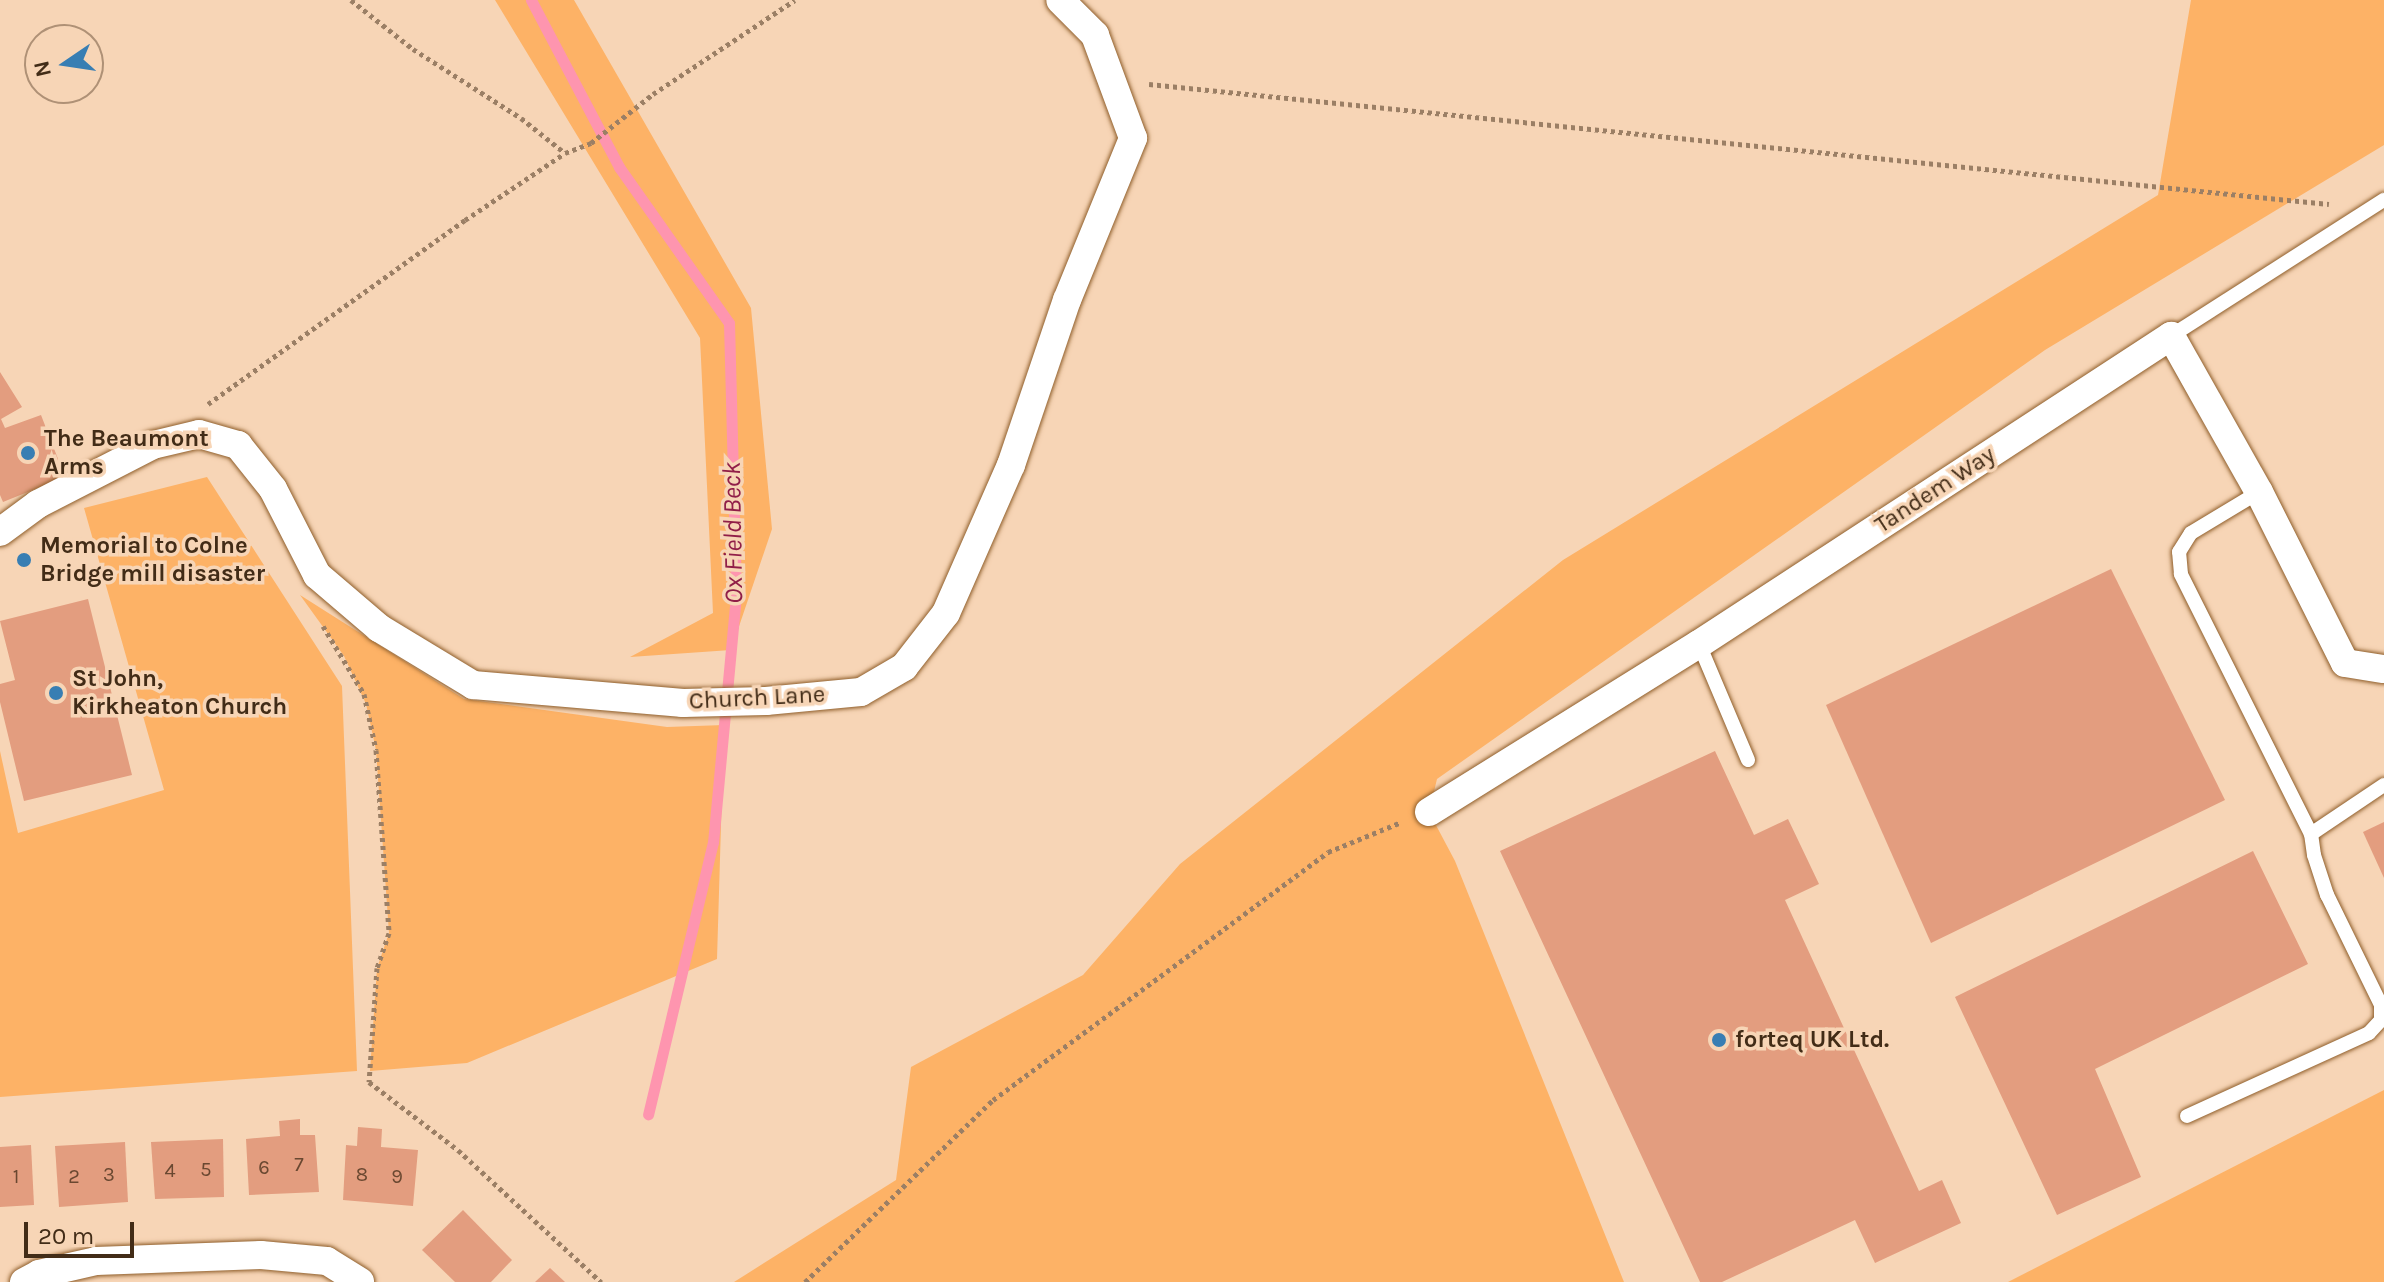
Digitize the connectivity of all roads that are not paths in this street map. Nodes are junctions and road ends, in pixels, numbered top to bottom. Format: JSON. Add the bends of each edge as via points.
{"nodes":[{"id":1,"x":1060,"y":0,"type":"edge"},
{"id":2,"x":2384,"y":200,"type":"edge"},
{"id":3,"x":2171,"y":336,"type":"junction"},
{"id":4,"x":2259,"y":492,"type":"junction"},
{"id":5,"x":0,"y":532,"type":"edge"},
{"id":6,"x":1699,"y":644,"type":"junction"},
{"id":7,"x":2384,"y":669,"type":"edge"},
{"id":8,"x":1748,"y":760,"type":"dead end"},
{"id":9,"x":2384,"y":785,"type":"edge"},
{"id":10,"x":1429,"y":812,"type":"road end"},
{"id":11,"x":2311,"y":834,"type":"junction"},
{"id":12,"x":2187,"y":1116,"type":"dead end"},
{"id":13,"x":184,"y":1270,"type":"edge"},
{"id":14,"x":24,"y":1282,"type":"edge"},
{"id":15,"x":360,"y":1282,"type":"edge"}],
"edges":[{"from":1,"to":5,"type":"street","name":"Church Lane","via":[[1095,35],[1133,138],[1067,300],[1011,465],[946,613],[904,667],[861,692],[683,703],[473,685],[379,628],[317,575],[273,489],[238,445],[199,434],[153,445],[38,504]]},
{"from":2,"to":3,"type":"lane","name":"Tandem Way"},
{"from":3,"to":4,"type":"street"},
{"from":3,"to":6,"type":"street","name":"Tandem Way"},
{"from":4,"to":7,"type":"street","via":[[2345,663]]},
{"from":4,"to":11,"type":"lane","via":[[2191,533],[2179,552],[2181,574]]},
{"from":6,"to":8,"type":"lane"},
{"from":6,"to":10,"type":"street","name":"Tandem Way"},
{"from":9,"to":11,"type":"lane"},
{"from":11,"to":12,"type":"lane","via":[[2327,895],[2381,1005],[2381,1020],[2369,1033]]},
{"from":13,"to":14,"type":"street","via":[[96,1261]]},
{"from":13,"to":15,"type":"street","via":[[261,1255],[327,1261]]}]}
